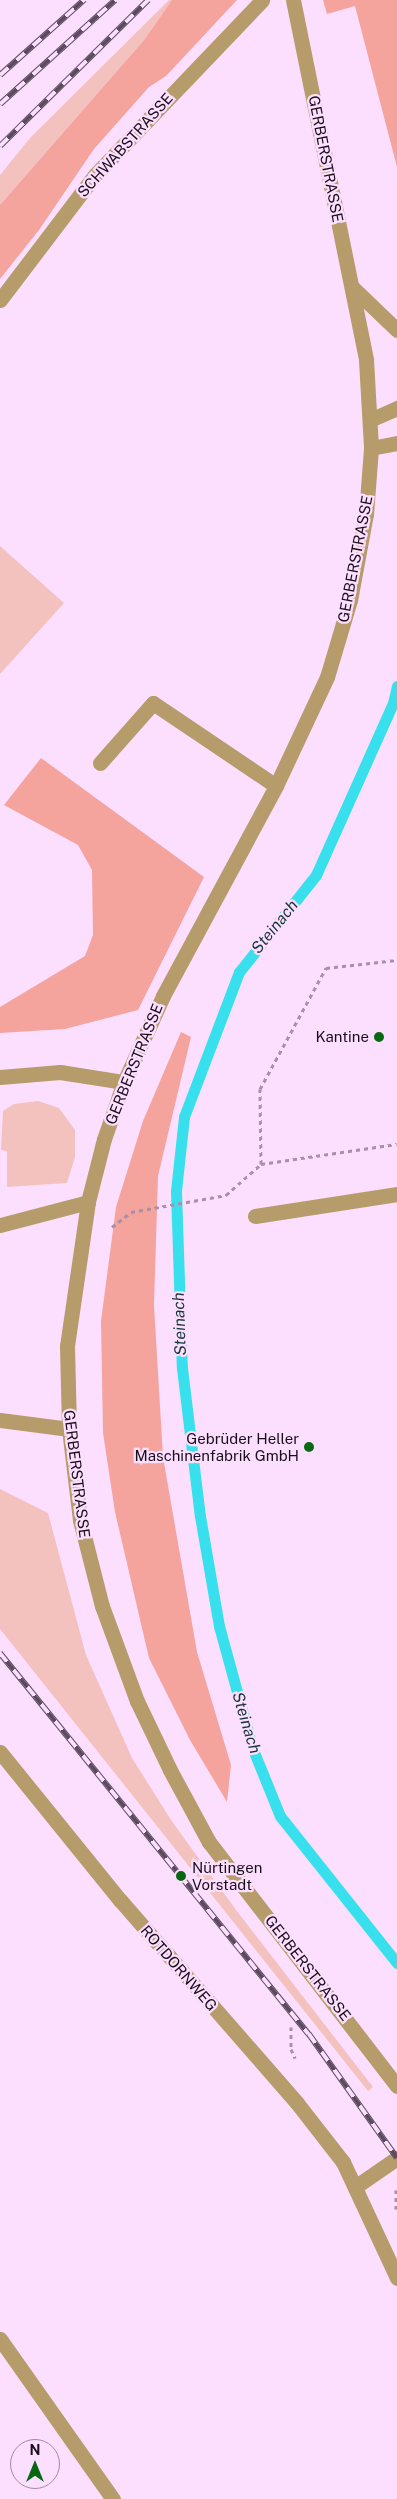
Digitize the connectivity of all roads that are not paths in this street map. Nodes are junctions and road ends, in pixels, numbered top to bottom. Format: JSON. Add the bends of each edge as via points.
{"nodes":[{"id":1,"x":262,"y":0,"type":"edge"},
{"id":2,"x":292,"y":0,"type":"edge"},
{"id":3,"x":353,"y":288,"type":"junction"},
{"id":4,"x":0,"y":300,"type":"edge"},
{"id":5,"x":397,"y":330,"type":"edge"},
{"id":6,"x":397,"y":408,"type":"edge"},
{"id":7,"x":370,"y":420,"type":"junction"},
{"id":8,"x":397,"y":443,"type":"edge"},
{"id":9,"x":371,"y":448,"type":"junction"},
{"id":10,"x":100,"y":763,"type":"dead end"},
{"id":11,"x":276,"y":786,"type":"junction"},
{"id":12,"x":0,"y":1077,"type":"edge"},
{"id":13,"x":124,"y":1082,"type":"junction"},
{"id":14,"x":397,"y":1194,"type":"edge"},
{"id":15,"x":88,"y":1202,"type":"junction"},
{"id":16,"x":255,"y":1216,"type":"dead end"},
{"id":17,"x":0,"y":1225,"type":"edge"},
{"id":18,"x":0,"y":1420,"type":"edge"},
{"id":19,"x":69,"y":1429,"type":"junction"},
{"id":20,"x":0,"y":1752,"type":"edge"},
{"id":21,"x":397,"y":2086,"type":"edge"},
{"id":22,"x":397,"y":2158,"type":"edge"},
{"id":23,"x":355,"y":2187,"type":"junction"},
{"id":24,"x":397,"y":2278,"type":"edge"},
{"id":25,"x":0,"y":2339,"type":"edge"},
{"id":26,"x":113,"y":2499,"type":"edge"}],
"edges":[{"from":1,"to":4,"type":"street","name":"SCHWABSTRASSE","via":[[94,175]]},
{"from":2,"to":3,"type":"street","name":"GERBERSTRASSE"},
{"from":3,"to":5,"type":"street"},
{"from":3,"to":7,"type":"street","name":"GERBERSTRASSE","via":[[366,360]]},
{"from":6,"to":7,"type":"street"},
{"from":7,"to":9,"type":"street","name":"GERBERSTRASSE"},
{"from":8,"to":9,"type":"street"},
{"from":9,"to":11,"type":"street","name":"GERBERSTRASSE","via":[[366,514],[350,600],[327,677]]},
{"from":10,"to":11,"type":"street","via":[[153,703]]},
{"from":11,"to":13,"type":"street","name":"GERBERSTRASSE","via":[[162,996]]},
{"from":12,"to":13,"type":"street","via":[[60,1072]]},
{"from":13,"to":15,"type":"street","name":"GERBERSTRASSE","via":[[104,1139]]},
{"from":14,"to":16,"type":"street"},
{"from":15,"to":17,"type":"street"},
{"from":15,"to":19,"type":"street","name":"GERBERSTRASSE","via":[[67,1346]]},
{"from":18,"to":19,"type":"street"},
{"from":19,"to":21,"type":"street","name":"GERBERSTRASSE","via":[[80,1520],[102,1606],[137,1701],[170,1770],[210,1842]]},
{"from":20,"to":23,"type":"street","name":"ROTDORNWEG","via":[[120,1900],[297,2103],[343,2162]]},
{"from":22,"to":23,"type":"street"},
{"from":23,"to":24,"type":"street","name":"ROTDORNWEG"},
{"from":25,"to":26,"type":"street"}]}
